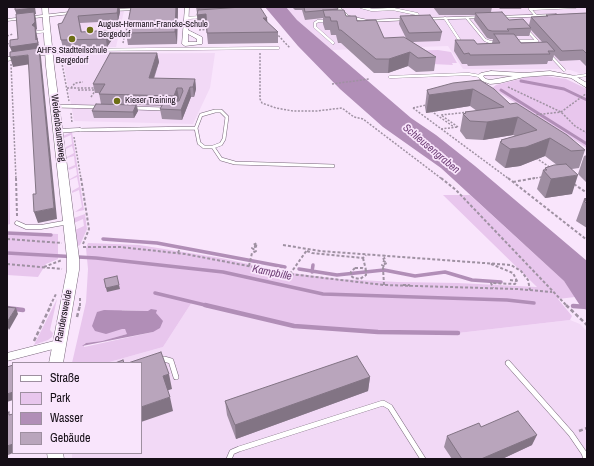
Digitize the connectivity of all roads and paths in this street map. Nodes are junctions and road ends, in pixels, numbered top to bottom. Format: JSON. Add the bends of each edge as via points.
{"nodes":[{"id":1,"x":45,"y":7,"type":"edge"},
{"id":2,"x":187,"y":7,"type":"edge"},
{"id":3,"x":338,"y":7,"type":"edge"},
{"id":4,"x":360,"y":7,"type":"edge"},
{"id":5,"x":526,"y":7,"type":"edge"},
{"id":6,"x":575,"y":7,"type":"edge"},
{"id":7,"x":148,"y":8,"type":"edge"},
{"id":8,"x":530,"y":9,"type":"junction"},
{"id":9,"x":106,"y":11,"type":"edge"},
{"id":10,"x":83,"y":12,"type":"edge"},
{"id":11,"x":564,"y":15,"type":"edge"},
{"id":12,"x":46,"y":16,"type":"junction"},
{"id":13,"x":515,"y":16,"type":"junction"},
{"id":14,"x":536,"y":16,"type":"junction"},
{"id":15,"x":206,"y":17,"type":"edge"},
{"id":16,"x":186,"y":18,"type":"junction"},
{"id":17,"x":444,"y":18,"type":"junction"},
{"id":18,"x":468,"y":18,"type":"junction"},
{"id":19,"x":358,"y":19,"type":"junction"},
{"id":20,"x":420,"y":19,"type":"junction"},
{"id":21,"x":7,"y":20,"type":"edge"},
{"id":22,"x":346,"y":20,"type":"edge"},
{"id":23,"x":334,"y":21,"type":"edge"},
{"id":24,"x":519,"y":21,"type":"edge"},
{"id":25,"x":524,"y":26,"type":"edge"},
{"id":26,"x":131,"y":28,"type":"edge"},
{"id":27,"x":209,"y":29,"type":"edge"},
{"id":28,"x":48,"y":31,"type":"junction"},
{"id":29,"x":186,"y":31,"type":"junction"},
{"id":30,"x":37,"y":32,"type":"edge"},
{"id":31,"x":275,"y":32,"type":"edge"},
{"id":32,"x":13,"y":34,"type":"dead end"},
{"id":33,"x":7,"y":36,"type":"edge"},
{"id":34,"x":274,"y":37,"type":"edge"},
{"id":35,"x":279,"y":37,"type":"junction"},
{"id":36,"x":460,"y":41,"type":"edge"},
{"id":37,"x":537,"y":41,"type":"junction"},
{"id":38,"x":501,"y":42,"type":"edge"},
{"id":39,"x":515,"y":42,"type":"edge"},
{"id":40,"x":7,"y":43,"type":"edge"},
{"id":41,"x":333,"y":43,"type":"dead end"},
{"id":42,"x":13,"y":46,"type":"edge"},
{"id":43,"x":185,"y":46,"type":"junction"},
{"id":44,"x":542,"y":46,"type":"edge"},
{"id":45,"x":260,"y":48,"type":"junction"},
{"id":46,"x":278,"y":48,"type":"dead end"},
{"id":47,"x":290,"y":48,"type":"dead end"},
{"id":48,"x":122,"y":50,"type":"junction"},
{"id":49,"x":546,"y":51,"type":"edge"},
{"id":50,"x":53,"y":53,"type":"junction"},
{"id":51,"x":7,"y":59,"type":"edge"},
{"id":52,"x":564,"y":70,"type":"dead end"},
{"id":53,"x":12,"y":72,"type":"dead end"},
{"id":54,"x":524,"y":75,"type":"junction"},
{"id":55,"x":587,"y":75,"type":"edge"},
{"id":56,"x":480,"y":76,"type":"junction"},
{"id":57,"x":390,"y":77,"type":"dead end"},
{"id":58,"x":573,"y":77,"type":"junction"},
{"id":59,"x":369,"y":79,"type":"dead end"},
{"id":60,"x":500,"y":81,"type":"junction"},
{"id":61,"x":83,"y":82,"type":"dead end"},
{"id":62,"x":490,"y":82,"type":"junction"},
{"id":63,"x":332,"y":84,"type":"dead end"},
{"id":64,"x":587,"y":86,"type":"edge"},
{"id":65,"x":67,"y":88,"type":"junction"},
{"id":66,"x":71,"y":88,"type":"junction"},
{"id":67,"x":96,"y":88,"type":"junction"},
{"id":68,"x":78,"y":90,"type":"dead end"},
{"id":69,"x":488,"y":90,"type":"edge"},
{"id":70,"x":587,"y":93,"type":"edge"},
{"id":71,"x":91,"y":97,"type":"dead end"},
{"id":72,"x":430,"y":104,"type":"edge"},
{"id":73,"x":424,"y":105,"type":"junction"},
{"id":74,"x":55,"y":106,"type":"junction"},
{"id":75,"x":70,"y":106,"type":"junction"},
{"id":76,"x":102,"y":108,"type":"edge"},
{"id":77,"x":131,"y":108,"type":"edge"},
{"id":78,"x":170,"y":109,"type":"edge"},
{"id":79,"x":561,"y":112,"type":"junction"},
{"id":80,"x":474,"y":115,"type":"edge"},
{"id":81,"x":527,"y":116,"type":"edge"},
{"id":82,"x":465,"y":126,"type":"edge"},
{"id":83,"x":454,"y":127,"type":"junction"},
{"id":84,"x":458,"y":127,"type":"junction"},
{"id":85,"x":196,"y":128,"type":"junction"},
{"id":86,"x":441,"y":129,"type":"junction"},
{"id":87,"x":80,"y":130,"type":"joint"},
{"id":88,"x":58,"y":131,"type":"junction"},
{"id":89,"x":73,"y":131,"type":"junction"},
{"id":90,"x":587,"y":133,"type":"edge"},
{"id":91,"x":213,"y":147,"type":"junction"},
{"id":92,"x":534,"y":157,"type":"edge"},
{"id":93,"x":333,"y":166,"type":"dead end"},
{"id":94,"x":554,"y":170,"type":"edge"},
{"id":95,"x":548,"y":176,"type":"edge"},
{"id":96,"x":513,"y":182,"type":"junction"},
{"id":97,"x":571,"y":182,"type":"edge"},
{"id":98,"x":587,"y":193,"type":"edge"},
{"id":99,"x":69,"y":222,"type":"junction"},
{"id":100,"x":17,"y":223,"type":"joint"},
{"id":101,"x":7,"y":239,"type":"edge"},
{"id":102,"x":587,"y":240,"type":"edge"},
{"id":103,"x":257,"y":243,"type":"dead end"},
{"id":104,"x":283,"y":245,"type":"dead end"},
{"id":105,"x":86,"y":247,"type":"dead end"},
{"id":106,"x":180,"y":248,"type":"dead end"},
{"id":107,"x":308,"y":250,"type":"junction"},
{"id":108,"x":71,"y":251,"type":"junction"},
{"id":109,"x":178,"y":253,"type":"junction"},
{"id":110,"x":367,"y":255,"type":"junction"},
{"id":111,"x":384,"y":256,"type":"junction"},
{"id":112,"x":364,"y":258,"type":"junction"},
{"id":113,"x":490,"y":263,"type":"junction"},
{"id":114,"x":7,"y":264,"type":"edge"},
{"id":115,"x":243,"y":265,"type":"junction"},
{"id":116,"x":249,"y":266,"type":"junction"},
{"id":117,"x":43,"y":267,"type":"junction"},
{"id":118,"x":252,"y":267,"type":"junction"},
{"id":119,"x":366,"y":270,"type":"junction"},
{"id":120,"x":67,"y":271,"type":"junction"},
{"id":121,"x":290,"y":274,"type":"junction"},
{"id":122,"x":510,"y":280,"type":"dead end"},
{"id":123,"x":356,"y":281,"type":"junction"},
{"id":124,"x":517,"y":281,"type":"junction"},
{"id":125,"x":384,"y":285,"type":"junction"},
{"id":126,"x":403,"y":285,"type":"dead end"},
{"id":127,"x":407,"y":286,"type":"junction"},
{"id":128,"x":493,"y":289,"type":"junction"},
{"id":129,"x":530,"y":290,"type":"junction"},
{"id":130,"x":552,"y":292,"type":"junction"},
{"id":131,"x":57,"y":294,"type":"dead end"},
{"id":132,"x":587,"y":325,"type":"edge"},
{"id":133,"x":58,"y":344,"type":"junction"},
{"id":134,"x":30,"y":350,"type":"junction"},
{"id":135,"x":7,"y":357,"type":"edge"},
{"id":136,"x":56,"y":362,"type":"edge"},
{"id":137,"x":153,"y":362,"type":"edge"},
{"id":138,"x":508,"y":363,"type":"dead end"},
{"id":139,"x":176,"y":376,"type":"dead end"},
{"id":140,"x":229,"y":459,"type":"edge"},
{"id":141,"x":423,"y":459,"type":"edge"},
{"id":142,"x":586,"y":459,"type":"edge"}],
"edges":[{"from":1,"to":12,"type":"street","name":"Weidenbaumsweg"},
{"from":2,"to":16,"type":"street"},
{"from":3,"to":19,"type":"street","via":[[347,17]]},
{"from":4,"to":20,"type":"lane","via":[[372,10],[394,9],[417,14]]},
{"from":5,"to":8,"type":"lane"},
{"from":6,"to":8,"type":"lane"},
{"from":7,"to":9,"type":"street"},
{"from":8,"to":14,"type":"lane"},
{"from":10,"to":12,"type":"street"},
{"from":11,"to":14,"type":"street"},
{"from":12,"to":21,"type":"street"},
{"from":12,"to":28,"type":"street","name":"Weidenbaumsweg"},
{"from":13,"to":14,"type":"street"},
{"from":13,"to":18,"type":"street"},
{"from":13,"to":24,"type":"lane"},
{"from":15,"to":16,"type":"lane"},
{"from":16,"to":29,"type":"street"},
{"from":17,"to":18,"type":"street"},
{"from":17,"to":20,"type":"street"},
{"from":17,"to":36,"type":"lane"},
{"from":18,"to":38,"type":"lane","via":[[487,41]]},
{"from":19,"to":20,"type":"street"},
{"from":19,"to":22,"type":"lane"},
{"from":23,"to":41,"type":"lane","via":[[315,23],[315,27]]},
{"from":25,"to":37,"type":"lane"},
{"from":26,"to":48,"type":"path","via":[[126,28]]},
{"from":27,"to":29,"type":"path"},
{"from":28,"to":30,"type":"lane"},
{"from":28,"to":50,"type":"street","name":"Weidenbaumsweg"},
{"from":29,"to":43,"type":"street"},
{"from":29,"to":43,"type":"street","via":[[200,38],[200,43]]},
{"from":31,"to":35,"type":"path"},
{"from":32,"to":33,"type":"path"},
{"from":34,"to":35,"type":"path"},
{"from":35,"to":47,"type":"path"},
{"from":37,"to":39,"type":"lane"},
{"from":37,"to":44,"type":"lane"},
{"from":40,"to":42,"type":"path"},
{"from":43,"to":45,"type":"lane"},
{"from":43,"to":48,"type":"lane"},
{"from":45,"to":46,"type":"lane"},
{"from":45,"to":130,"type":"path","via":[[262,103],[293,111],[342,108],[354,117],[363,119],[456,190]]},
{"from":48,"to":50,"type":"lane","via":[[72,50]]},
{"from":49,"to":52,"type":"lane"},
{"from":50,"to":51,"type":"street"},
{"from":50,"to":65,"type":"path","via":[[60,55]]},
{"from":50,"to":74,"type":"street","name":"Weidenbaumsweg"},
{"from":53,"to":100,"type":"path"},
{"from":54,"to":56,"type":"street","via":[[491,73]]},
{"from":54,"to":58,"type":"street","via":[[550,73]]},
{"from":54,"to":60,"type":"street"},
{"from":55,"to":58,"type":"lane"},
{"from":56,"to":57,"type":"lane","via":[[468,74]]},
{"from":56,"to":62,"type":"street"},
{"from":58,"to":64,"type":"street"},
{"from":59,"to":63,"type":"path"},
{"from":60,"to":62,"type":"street"},
{"from":60,"to":79,"type":"path"},
{"from":61,"to":66,"type":"path","via":[[75,82]]},
{"from":62,"to":69,"type":"street"},
{"from":65,"to":66,"type":"path"},
{"from":65,"to":75,"type":"path"},
{"from":66,"to":67,"type":"path"},
{"from":67,"to":68,"type":"path"},
{"from":67,"to":71,"type":"path"},
{"from":70,"to":79,"type":"path"},
{"from":72,"to":73,"type":"path"},
{"from":73,"to":83,"type":"path"},
{"from":73,"to":86,"type":"path","via":[[413,108]]},
{"from":74,"to":75,"type":"lane"},
{"from":74,"to":88,"type":"street","name":"Weidenbaumsweg"},
{"from":75,"to":76,"type":"lane"},
{"from":75,"to":89,"type":"path"},
{"from":77,"to":78,"type":"lane"},
{"from":79,"to":81,"type":"path"},
{"from":79,"to":90,"type":"path","via":[[575,126]]},
{"from":80,"to":84,"type":"path","via":[[468,111],[441,115]]},
{"from":82,"to":84,"type":"path"},
{"from":83,"to":84,"type":"path"},
{"from":83,"to":86,"type":"path"},
{"from":85,"to":87,"type":"lane"},
{"from":85,"to":91,"type":"lane","via":[[199,143],[204,147]]},
{"from":85,"to":91,"type":"lane","via":[[204,113],[221,111],[225,114],[227,117],[224,139]]},
{"from":86,"to":96,"type":"path"},
{"from":87,"to":89,"type":"street"},
{"from":88,"to":89,"type":"street"},
{"from":88,"to":99,"type":"street","name":"Weidenbaumsweg"},
{"from":89,"to":108,"type":"path","via":[[89,229]]},
{"from":91,"to":93,"type":"lane","via":[[221,160],[235,163]]},
{"from":92,"to":94,"type":"path"},
{"from":95,"to":96,"type":"path"},
{"from":96,"to":102,"type":"path"},
{"from":97,"to":98,"type":"path"},
{"from":99,"to":100,"type":"lane","via":[[41,227],[26,227]]},
{"from":99,"to":108,"type":"street","name":"Weidenbaumsweg"},
{"from":101,"to":108,"type":"path","via":[[56,244]]},
{"from":103,"to":116,"type":"path","via":[[253,245],[258,246],[252,248],[256,251],[252,253]]},
{"from":104,"to":107,"type":"path"},
{"from":105,"to":109,"type":"path"},
{"from":106,"to":109,"type":"path"},
{"from":107,"to":110,"type":"path"},
{"from":107,"to":112,"type":"path","via":[[312,253]]},
{"from":107,"to":121,"type":"path"},
{"from":108,"to":117,"type":"path"},
{"from":108,"to":120,"type":"street","name":"Randersweide"},
{"from":108,"to":120,"type":"path"},
{"from":109,"to":115,"type":"path"},
{"from":110,"to":111,"type":"path"},
{"from":110,"to":112,"type":"path"},
{"from":111,"to":113,"type":"path"},
{"from":111,"to":125,"type":"path","via":[[386,257],[382,260],[387,263],[382,265],[385,267]]},
{"from":112,"to":119,"type":"path"},
{"from":113,"to":124,"type":"path","via":[[513,272]]},
{"from":113,"to":129,"type":"path","via":[[512,265],[521,271],[528,280]]},
{"from":114,"to":117,"type":"path"},
{"from":115,"to":116,"type":"path"},
{"from":115,"to":118,"type":"path"},
{"from":116,"to":118,"type":"path"},
{"from":117,"to":120,"type":"path"},
{"from":118,"to":121,"type":"path"},
{"from":119,"to":123,"type":"path","via":[[366,274]]},
{"from":119,"to":123,"type":"path","via":[[355,268],[351,272]]},
{"from":120,"to":133,"type":"street","name":"Randersweide"},
{"from":121,"to":123,"type":"path"},
{"from":122,"to":124,"type":"path"},
{"from":123,"to":125,"type":"path"},
{"from":124,"to":128,"type":"path","via":[[515,284],[492,283]]},
{"from":125,"to":127,"type":"path"},
{"from":126,"to":127,"type":"path"},
{"from":127,"to":128,"type":"path"},
{"from":128,"to":129,"type":"path"},
{"from":129,"to":130,"type":"path"},
{"from":130,"to":132,"type":"path"},
{"from":131,"to":134,"type":"path"},
{"from":133,"to":134,"type":"street"},
{"from":133,"to":136,"type":"street","name":"Randersweide"},
{"from":134,"to":135,"type":"street"},
{"from":137,"to":139,"type":"lane","via":[[164,359],[171,361]]},
{"from":138,"to":142,"type":"lane","via":[[571,434]]},
{"from":140,"to":141,"type":"lane","via":[[232,452],[239,449],[383,403],[390,407]]}]}
